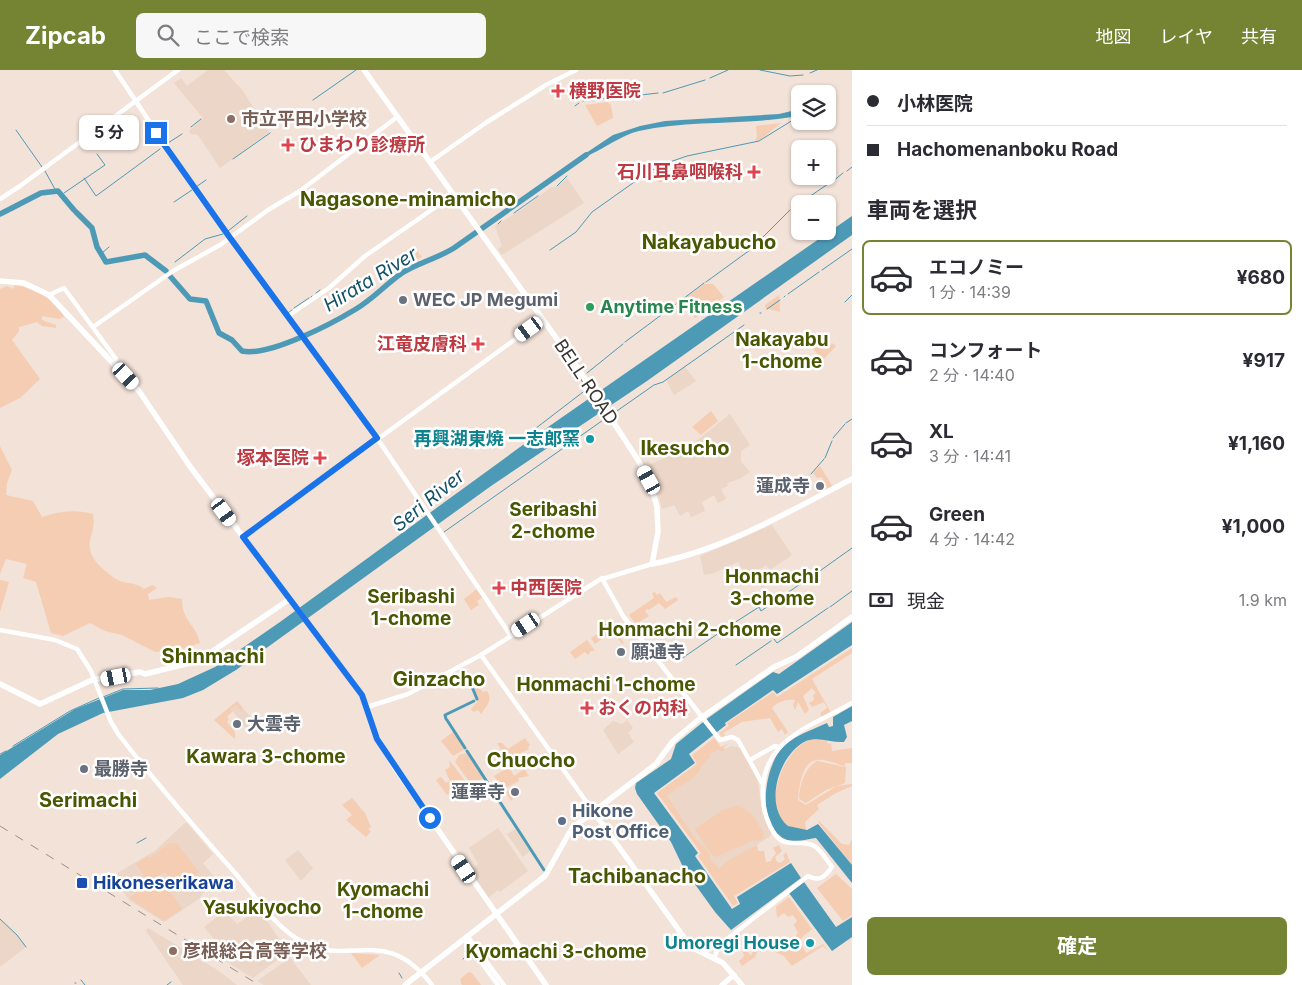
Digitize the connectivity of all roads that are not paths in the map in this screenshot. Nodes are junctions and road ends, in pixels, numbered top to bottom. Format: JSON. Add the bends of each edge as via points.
{"nodes":[{"id":1,"x":114,"y":70,"type":"edge"},
{"id":2,"x":178,"y":70,"type":"edge"},
{"id":3,"x":364,"y":70,"type":"edge"},
{"id":4,"x":576,"y":70,"type":"edge"},
{"id":5,"x":135,"y":101,"type":"junction"},
{"id":6,"x":397,"y":117,"type":"junction"},
{"id":7,"x":430,"y":162,"type":"junction"},
{"id":8,"x":453,"y":195,"type":"junction"},
{"id":9,"x":0,"y":199,"type":"edge"},
{"id":10,"x":230,"y":238,"type":"junction"},
{"id":11,"x":0,"y":281,"type":"edge"},
{"id":12,"x":49,"y":295,"type":"junction"},
{"id":13,"x":288,"y":316,"type":"junction"},
{"id":14,"x":542,"y":319,"type":"junction"},
{"id":15,"x":93,"y":327,"type":"junction"},
{"id":16,"x":114,"y":364,"type":"junction"},
{"id":17,"x":377,"y":438,"type":"junction"},
{"id":18,"x":852,"y":479,"type":"edge"},
{"id":19,"x":243,"y":537,"type":"junction"},
{"id":20,"x":652,"y":564,"type":"junction"},
{"id":21,"x":602,"y":578,"type":"junction"},
{"id":22,"x":290,"y":599,"type":"junction"},
{"id":23,"x":852,"y":616,"type":"edge"},
{"id":24,"x":0,"y":630,"type":"edge"},
{"id":25,"x":511,"y":636,"type":"junction"},
{"id":26,"x":481,"y":654,"type":"junction"},
{"id":27,"x":95,"y":680,"type":"junction"},
{"id":28,"x":0,"y":684,"type":"edge"},
{"id":29,"x":852,"y":703,"type":"edge"},
{"id":30,"x":367,"y":707,"type":"junction"},
{"id":31,"x":704,"y":718,"type":"junction"},
{"id":32,"x":778,"y":747,"type":"junction"},
{"id":33,"x":750,"y":760,"type":"junction"},
{"id":34,"x":762,"y":783,"type":"junction"},
{"id":35,"x":593,"y":811,"type":"junction"},
{"id":36,"x":495,"y":914,"type":"junction"},
{"id":37,"x":466,"y":938,"type":"junction"},
{"id":38,"x":714,"y":959,"type":"junction"},
{"id":39,"x":421,"y":972,"type":"junction"},
{"id":40,"x":735,"y":977,"type":"junction"},
{"id":41,"x":405,"y":985,"type":"edge"},
{"id":42,"x":432,"y":985,"type":"edge"},
{"id":43,"x":498,"y":985,"type":"edge"},
{"id":44,"x":504,"y":985,"type":"edge"},
{"id":45,"x":546,"y":985,"type":"edge"},
{"id":46,"x":722,"y":985,"type":"edge"},
{"id":47,"x":728,"y":985,"type":"edge"},
{"id":48,"x":742,"y":985,"type":"edge"}],
"edges":[{"from":1,"to":5,"type":"street"},
{"from":2,"to":5,"type":"street"},
{"from":3,"to":6,"type":"main road","name":"BELL ROAD"},
{"from":4,"to":7,"type":"street","via":[[546,84]]},
{"from":5,"to":9,"type":"street"},
{"from":5,"to":10,"type":"street"},
{"from":6,"to":7,"type":"main road","name":"BELL ROAD"},
{"from":6,"to":10,"type":"street","via":[[300,191]]},
{"from":7,"to":8,"type":"main road","name":"BELL ROAD"},
{"from":8,"to":13,"type":"street","via":[[365,256],[330,288]]},
{"from":8,"to":14,"type":"main road","name":"BELL ROAD"},
{"from":10,"to":13,"type":"street"},
{"from":10,"to":15,"type":"street","via":[[173,271]]},
{"from":11,"to":12,"type":"main road","via":[[24,283]]},
{"from":12,"to":15,"type":"street","via":[[64,288]]},
{"from":12,"to":16,"type":"main road"},
{"from":13,"to":17,"type":"street"},
{"from":14,"to":17,"type":"street"},
{"from":14,"to":20,"type":"main road","name":"BELL ROAD","via":[[607,411],[653,491],[658,524]]},
{"from":15,"to":16,"type":"street","via":[[116,359]]},
{"from":16,"to":19,"type":"main road","via":[[139,391]]},
{"from":17,"to":19,"type":"street"},
{"from":17,"to":25,"type":"street"},
{"from":18,"to":20,"type":"main road","via":[[773,521],[698,553]]},
{"from":19,"to":22,"type":"main road"},
{"from":20,"to":21,"type":"street"},
{"from":21,"to":25,"type":"street"},
{"from":21,"to":31,"type":"street","via":[[623,616]]},
{"from":22,"to":27,"type":"main road","via":[[198,661],[145,674],[140,672]]},
{"from":22,"to":30,"type":"main road","via":[[362,695]]},
{"from":23,"to":31,"type":"main road"},
{"from":24,"to":27,"type":"street","via":[[72,645],[86,661]]},
{"from":25,"to":26,"type":"street"},
{"from":26,"to":30,"type":"street","via":[[408,694]]},
{"from":26,"to":35,"type":"street"},
{"from":27,"to":28,"type":"main road","via":[[40,704]]},
{"from":27,"to":39,"type":"street","via":[[122,739],[265,908],[294,936],[328,950],[376,949],[389,952]]},
{"from":29,"to":32,"type":"street"},
{"from":30,"to":36,"type":"main road","via":[[375,734],[386,754]]},
{"from":31,"to":33,"type":"street","via":[[722,740],[730,737],[738,740]]},
{"from":31,"to":35,"type":"main road","via":[[673,741],[656,764]]},
{"from":32,"to":33,"type":"street"},
{"from":32,"to":34,"type":"street","via":[[770,758]]},
{"from":33,"to":34,"type":"street"},
{"from":34,"to":38,"type":"street","via":[[765,813],[774,832],[788,843],[812,844],[832,867],[819,879],[808,876],[720,944]]},
{"from":35,"to":36,"type":"main road","via":[[570,831],[546,874]]},
{"from":35,"to":38,"type":"main road","via":[[691,947]]},
{"from":36,"to":37,"type":"main road"},
{"from":36,"to":45,"type":"main road"},
{"from":37,"to":39,"type":"main road"},
{"from":37,"to":43,"type":"street"},
{"from":37,"to":44,"type":"street"},
{"from":38,"to":40,"type":"main road","via":[[729,968]]},
{"from":39,"to":41,"type":"main road"},
{"from":39,"to":42,"type":"street"},
{"from":40,"to":46,"type":"main road"},
{"from":40,"to":47,"type":"main road"},
{"from":40,"to":48,"type":"main road"}]}
